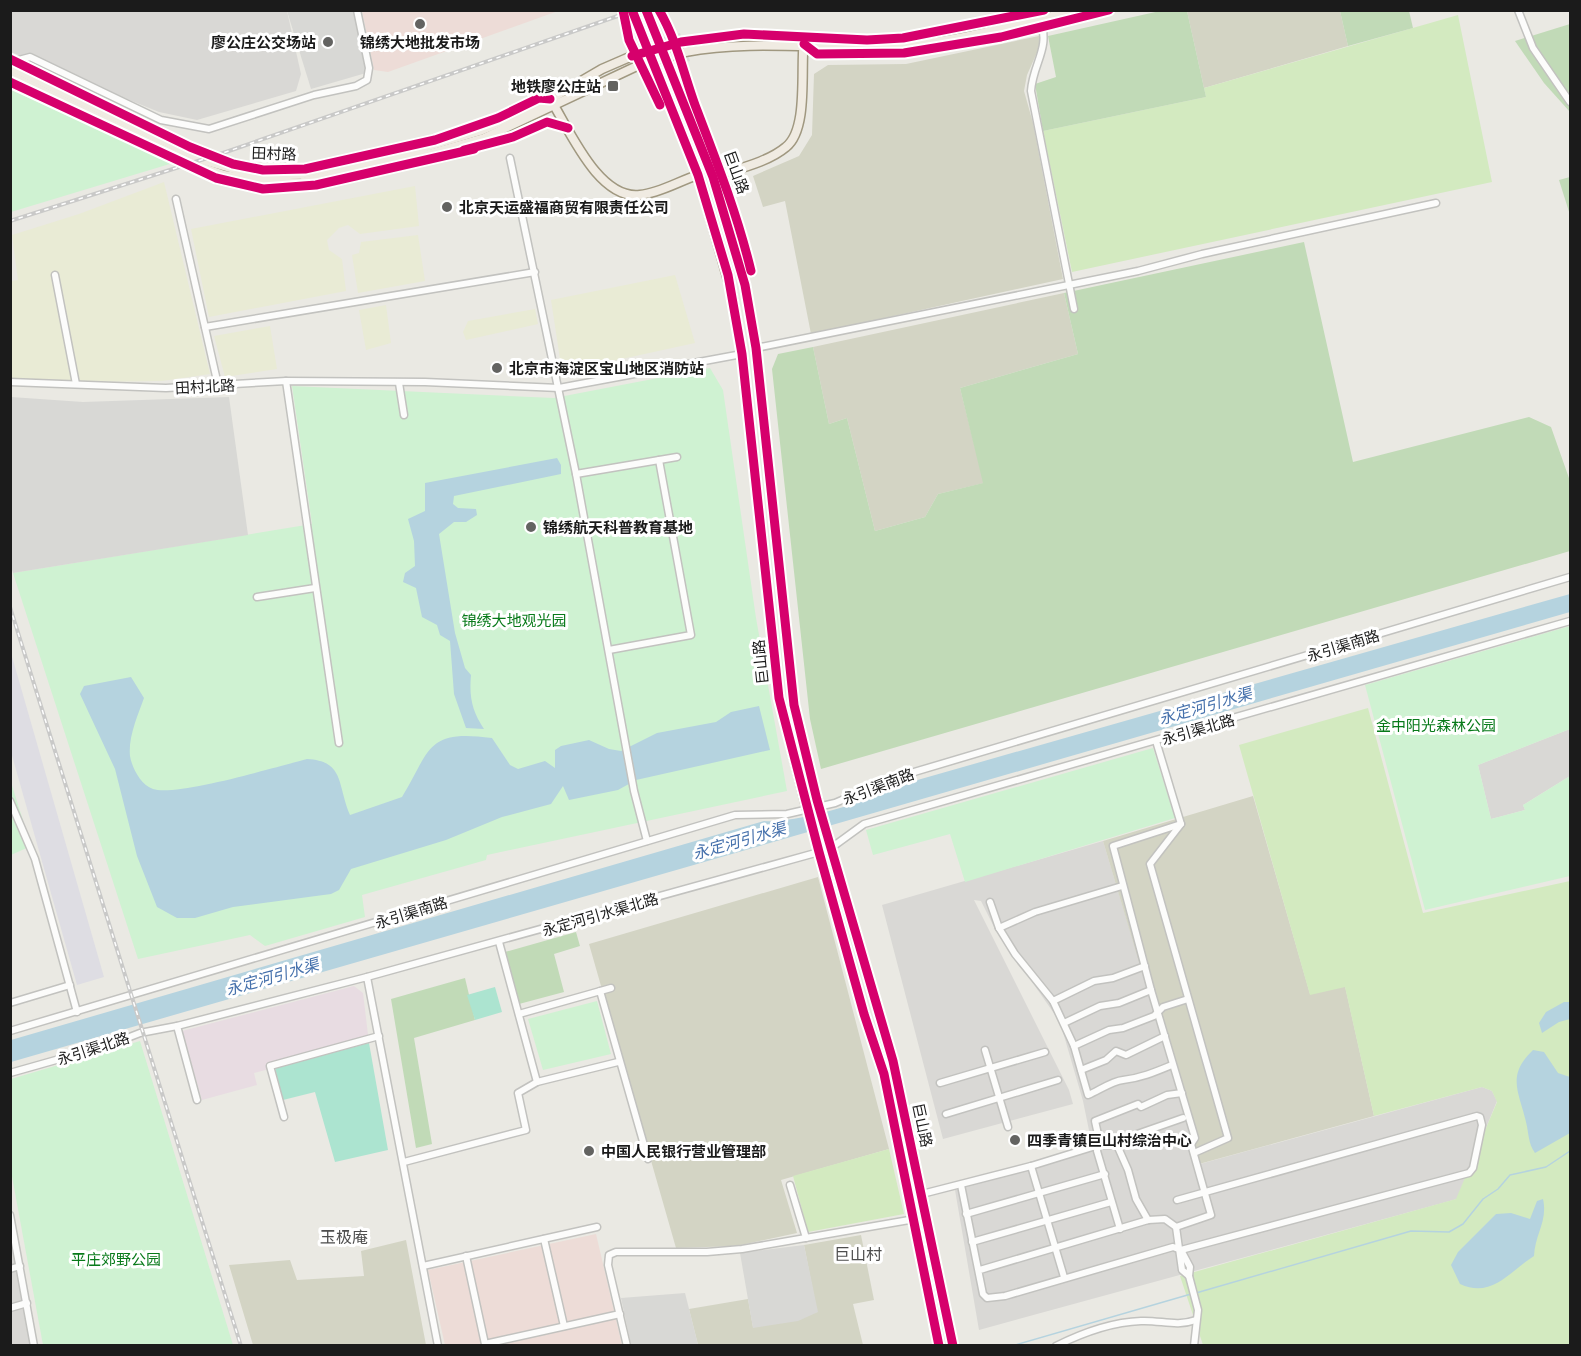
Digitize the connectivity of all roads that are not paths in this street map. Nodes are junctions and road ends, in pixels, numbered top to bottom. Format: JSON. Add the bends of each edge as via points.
{"nodes":[{"id":1,"x":357,"y":10,"type":"edge"},
{"id":2,"x":632,"y":10,"type":"edge"},
{"id":3,"x":646,"y":10,"type":"edge"},
{"id":4,"x":1077,"y":10,"type":"edge"},
{"id":5,"x":1518,"y":10,"type":"edge"},
{"id":6,"x":1042,"y":15,"type":"edge"},
{"id":7,"x":804,"y":40,"type":"junction"},
{"id":8,"x":11,"y":70,"type":"edge"},
{"id":9,"x":552,"y":102,"type":"junction"},
{"id":10,"x":1570,"y":102,"type":"edge"},
{"id":11,"x":568,"y":128,"type":"junction"},
{"id":12,"x":429,"y":154,"type":"junction"},
{"id":13,"x":510,"y":158,"type":"dead end"},
{"id":14,"x":698,"y":175,"type":"junction"},
{"id":15,"x":713,"y":177,"type":"junction"},
{"id":16,"x":176,"y":199,"type":"dead end"},
{"id":17,"x":1436,"y":203,"type":"dead end"},
{"id":18,"x":535,"y":272,"type":"junction"},
{"id":19,"x":55,"y":275,"type":"dead end"},
{"id":20,"x":1069,"y":284,"type":"junction"},
{"id":21,"x":1074,"y":309,"type":"dead end"},
{"id":22,"x":205,"y":327,"type":"junction"},
{"id":23,"x":756,"y":348,"type":"junction"},
{"id":24,"x":742,"y":354,"type":"junction"},
{"id":25,"x":286,"y":381,"type":"junction"},
{"id":26,"x":10,"y":382,"type":"edge"},
{"id":27,"x":399,"y":383,"type":"junction"},
{"id":28,"x":76,"y":384,"type":"junction"},
{"id":29,"x":218,"y":385,"type":"junction"},
{"id":30,"x":559,"y":388,"type":"junction"},
{"id":31,"x":404,"y":416,"type":"dead end"},
{"id":32,"x":677,"y":457,"type":"dead end"},
{"id":33,"x":659,"y":460,"type":"junction"},
{"id":34,"x":576,"y":474,"type":"junction"},
{"id":35,"x":1570,"y":578,"type":"edge"},
{"id":36,"x":315,"y":588,"type":"junction"},
{"id":37,"x":257,"y":597,"type":"dead end"},
{"id":38,"x":1570,"y":621,"type":"edge"},
{"id":39,"x":609,"y":650,"type":"junction"},
{"id":40,"x":1156,"y":741,"type":"junction"},
{"id":41,"x":339,"y":743,"type":"dead end"},
{"id":42,"x":10,"y":801,"type":"edge"},
{"id":43,"x":1181,"y":824,"type":"junction"},
{"id":44,"x":647,"y":841,"type":"junction"},
{"id":45,"x":831,"y":848,"type":"junction"},
{"id":46,"x":819,"y":852,"type":"junction"},
{"id":47,"x":1122,"y":886,"type":"junction"},
{"id":48,"x":990,"y":902,"type":"dead end"},
{"id":49,"x":999,"y":928,"type":"junction"},
{"id":50,"x":499,"y":942,"type":"junction"},
{"id":51,"x":1145,"y":966,"type":"junction"},
{"id":52,"x":367,"y":976,"type":"junction"},
{"id":53,"x":70,"y":985,"type":"junction"},
{"id":54,"x":611,"y":988,"type":"dead end"},
{"id":55,"x":1151,"y":990,"type":"junction"},
{"id":56,"x":600,"y":991,"type":"junction"},
{"id":57,"x":1188,"y":999,"type":"junction"},
{"id":58,"x":1053,"y":1000,"type":"junction"},
{"id":59,"x":10,"y":1003,"type":"edge"},
{"id":60,"x":77,"y":1011,"type":"junction"},
{"id":61,"x":1158,"y":1012,"type":"junction"},
{"id":62,"x":519,"y":1014,"type":"junction"},
{"id":63,"x":1064,"y":1023,"type":"junction"},
{"id":64,"x":177,"y":1026,"type":"junction"},
{"id":65,"x":10,"y":1031,"type":"edge"},
{"id":66,"x":379,"y":1036,"type":"junction"},
{"id":67,"x":1165,"y":1036,"type":"junction"},
{"id":68,"x":1074,"y":1046,"type":"junction"},
{"id":69,"x":986,"y":1050,"type":"dead end"},
{"id":70,"x":1045,"y":1052,"type":"dead end"},
{"id":71,"x":618,"y":1062,"type":"junction"},
{"id":72,"x":1172,"y":1065,"type":"junction"},
{"id":73,"x":991,"y":1069,"type":"junction"},
{"id":74,"x":1080,"y":1070,"type":"junction"},
{"id":75,"x":10,"y":1073,"type":"edge"},
{"id":76,"x":1058,"y":1080,"type":"dead end"},
{"id":77,"x":537,"y":1083,"type":"junction"},
{"id":78,"x":940,"y":1083,"type":"dead end"},
{"id":79,"x":1182,"y":1093,"type":"junction"},
{"id":80,"x":1000,"y":1099,"type":"junction"},
{"id":81,"x":197,"y":1100,"type":"dead end"},
{"id":82,"x":946,"y":1114,"type":"dead end"},
{"id":83,"x":285,"y":1117,"type":"dead end"},
{"id":84,"x":1183,"y":1118,"type":"dead end"},
{"id":85,"x":1008,"y":1127,"type":"dead end"},
{"id":86,"x":1099,"y":1145,"type":"junction"},
{"id":87,"x":1117,"y":1145,"type":"junction"},
{"id":88,"x":1194,"y":1153,"type":"junction"},
{"id":89,"x":648,"y":1158,"type":"dead end"},
{"id":90,"x":404,"y":1162,"type":"junction"},
{"id":91,"x":1032,"y":1166,"type":"junction"},
{"id":92,"x":1105,"y":1174,"type":"junction"},
{"id":93,"x":790,"y":1185,"type":"dead end"},
{"id":94,"x":961,"y":1185,"type":"junction"},
{"id":95,"x":1205,"y":1192,"type":"junction"},
{"id":96,"x":1039,"y":1193,"type":"junction"},
{"id":97,"x":922,"y":1194,"type":"junction"},
{"id":98,"x":1177,"y":1200,"type":"dead end"},
{"id":99,"x":1111,"y":1202,"type":"junction"},
{"id":100,"x":966,"y":1214,"type":"junction"},
{"id":101,"x":10,"y":1215,"type":"edge"},
{"id":102,"x":915,"y":1220,"type":"junction"},
{"id":103,"x":1047,"y":1220,"type":"junction"},
{"id":104,"x":1148,"y":1220,"type":"junction"},
{"id":105,"x":597,"y":1227,"type":"dead end"},
{"id":106,"x":1176,"y":1227,"type":"junction"},
{"id":107,"x":1120,"y":1229,"type":"junction"},
{"id":108,"x":12,"y":1231,"type":"edge"},
{"id":109,"x":806,"y":1238,"type":"junction"},
{"id":110,"x":544,"y":1239,"type":"junction"},
{"id":111,"x":972,"y":1242,"type":"junction"},
{"id":112,"x":1055,"y":1249,"type":"junction"},
{"id":113,"x":1181,"y":1251,"type":"junction"},
{"id":114,"x":466,"y":1256,"type":"junction"},
{"id":115,"x":20,"y":1266,"type":"junction"},
{"id":116,"x":423,"y":1266,"type":"junction"},
{"id":117,"x":10,"y":1269,"type":"edge"},
{"id":118,"x":980,"y":1270,"type":"junction"},
{"id":119,"x":1064,"y":1277,"type":"junction"},
{"id":120,"x":27,"y":1303,"type":"junction"},
{"id":121,"x":10,"y":1308,"type":"edge"},
{"id":122,"x":620,"y":1314,"type":"junction"},
{"id":123,"x":1196,"y":1320,"type":"junction"},
{"id":124,"x":564,"y":1326,"type":"junction"},
{"id":125,"x":34,"y":1346,"type":"edge"},
{"id":126,"x":438,"y":1346,"type":"edge"},
{"id":127,"x":627,"y":1346,"type":"edge"},
{"id":128,"x":939,"y":1346,"type":"edge"},
{"id":129,"x":953,"y":1346,"type":"edge"},
{"id":130,"x":1056,"y":1346,"type":"edge"},
{"id":131,"x":1194,"y":1346,"type":"edge"}],
"edges":[{"from":1,"to":8,"type":"street","via":[[369,68],[367,80],[215,129],[161,120],[30,57],[15,61]]},
{"from":2,"to":14,"type":"main road","name":"巨山路"},
{"from":3,"to":15,"type":"main road","name":"巨山路"},
{"from":4,"to":6,"type":"main road"},
{"from":5,"to":10,"type":"street","via":[[1533,48]]},
{"from":6,"to":7,"type":"main road","via":[[970,35],[892,47],[849,48]]},
{"from":6,"to":20,"type":"street","via":[[1045,47],[1032,75],[1031,91]]},
{"from":7,"to":9,"type":"main road","name":"田村路","bridge":true,"via":[[685,52],[637,66]]},
{"from":7,"to":9,"type":"main road","name":"田村路","bridge":true,"via":[[744,34],[681,42],[602,69]]},
{"from":7,"to":15,"type":"main road","via":[[799,128],[792,142],[776,154]]},
{"from":8,"to":9,"type":"main road","name":"田村路","via":[[206,161],[251,174],[276,176],[303,174],[443,143]]},
{"from":8,"to":12,"type":"main road","name":"田村路","via":[[204,168],[251,181],[302,182]]},
{"from":9,"to":11,"type":"main road"},
{"from":9,"to":12,"type":"main road","name":"田村路","via":[[484,138]]},
{"from":11,"to":12,"type":"street","via":[[547,122],[474,149]]},
{"from":11,"to":14,"type":"main road","via":[[604,183],[622,194],[647,194]]},
{"from":13,"to":18,"type":"street"},
{"from":14,"to":24,"type":"main road","name":"巨山路","via":[[725,264]]},
{"from":15,"to":23,"type":"main road","name":"巨山路","via":[[745,285]]},
{"from":16,"to":22,"type":"street"},
{"from":17,"to":20,"type":"street"},
{"from":18,"to":22,"type":"street"},
{"from":18,"to":30,"type":"street"},
{"from":19,"to":28,"type":"street"},
{"from":20,"to":21,"type":"street"},
{"from":20,"to":23,"type":"street"},
{"from":22,"to":29,"type":"street"},
{"from":23,"to":45,"type":"main road","name":"巨山路","bridge":true,"via":[[794,705]]},
{"from":24,"to":30,"type":"street","name":"田村北路"},
{"from":24,"to":46,"type":"main road","name":"巨山路","bridge":true,"via":[[779,698]]},
{"from":25,"to":27,"type":"street","name":"田村北路"},
{"from":25,"to":29,"type":"street","name":"田村北路"},
{"from":25,"to":36,"type":"street"},
{"from":26,"to":28,"type":"street","name":"田村北路"},
{"from":27,"to":30,"type":"street","name":"田村北路"},
{"from":27,"to":31,"type":"street"},
{"from":28,"to":29,"type":"street","name":"田村北路","via":[[166,388]]},
{"from":30,"to":34,"type":"street"},
{"from":32,"to":33,"type":"street"},
{"from":33,"to":34,"type":"street"},
{"from":33,"to":39,"type":"street","via":[[691,635]]},
{"from":34,"to":39,"type":"street"},
{"from":35,"to":44,"type":"street","name":"永引渠南路","via":[[894,777],[835,803],[787,814],[735,815]]},
{"from":36,"to":37,"type":"street"},
{"from":36,"to":41,"type":"street"},
{"from":38,"to":40,"type":"street","name":"永引渠北路"},
{"from":39,"to":44,"type":"street"},
{"from":40,"to":43,"type":"street"},
{"from":40,"to":45,"type":"street","name":"永引渠北路","via":[[864,824]]},
{"from":42,"to":53,"type":"street","via":[[35,859]]},
{"from":43,"to":47,"type":"street","via":[[1113,846]]},
{"from":43,"to":57,"type":"street","via":[[1150,864]]},
{"from":44,"to":60,"type":"street","name":"永引渠南路"},
{"from":45,"to":46,"type":"street","name":"永定河引水渠北路"},
{"from":45,"to":97,"type":"main road","name":"巨山路","via":[[893,1061]]},
{"from":46,"to":50,"type":"street","name":"永定河引水渠北路"},
{"from":46,"to":102,"type":"main road","name":"巨山路","via":[[884,1074]]},
{"from":47,"to":49,"type":"street","via":[[1035,912]]},
{"from":47,"to":51,"type":"street"},
{"from":48,"to":49,"type":"street"},
{"from":49,"to":58,"type":"street"},
{"from":50,"to":52,"type":"street","name":"永定河引水渠北路"},
{"from":50,"to":62,"type":"street"},
{"from":51,"to":55,"type":"street"},
{"from":51,"to":58,"type":"street","via":[[1094,981]]},
{"from":52,"to":64,"type":"street","name":"永引渠北路"},
{"from":52,"to":66,"type":"street"},
{"from":53,"to":59,"type":"street"},
{"from":53,"to":60,"type":"street"},
{"from":54,"to":56,"type":"street"},
{"from":55,"to":61,"type":"street"},
{"from":55,"to":63,"type":"street","via":[[1100,1006]]},
{"from":56,"to":62,"type":"street"},
{"from":56,"to":71,"type":"street"},
{"from":57,"to":61,"type":"street"},
{"from":57,"to":88,"type":"street","via":[[1228,1138]]},
{"from":58,"to":63,"type":"street"},
{"from":60,"to":65,"type":"street","name":"永引渠南路"},
{"from":61,"to":67,"type":"street"},
{"from":61,"to":68,"type":"street"},
{"from":62,"to":77,"type":"street"},
{"from":63,"to":68,"type":"street"},
{"from":64,"to":75,"type":"street","name":"永引渠北路","via":[[140,1033]]},
{"from":64,"to":81,"type":"street"},
{"from":66,"to":83,"type":"street","via":[[270,1066]]},
{"from":66,"to":90,"type":"street"},
{"from":67,"to":72,"type":"street"},
{"from":67,"to":74,"type":"street","via":[[1126,1055],[1116,1051],[1106,1060]]},
{"from":68,"to":74,"type":"street"},
{"from":69,"to":73,"type":"street"},
{"from":70,"to":73,"type":"street"},
{"from":71,"to":77,"type":"street"},
{"from":71,"to":89,"type":"street"},
{"from":72,"to":74,"type":"street","via":[[1088,1095]]},
{"from":72,"to":79,"type":"street"},
{"from":73,"to":78,"type":"street"},
{"from":73,"to":80,"type":"street"},
{"from":76,"to":80,"type":"street"},
{"from":77,"to":90,"type":"street","via":[[518,1093],[526,1130]]},
{"from":79,"to":86,"type":"street","via":[[1141,1107],[1138,1104],[1095,1121]]},
{"from":79,"to":88,"type":"street","via":[[1195,1138],[1191,1144]]},
{"from":80,"to":82,"type":"street"},
{"from":80,"to":85,"type":"street"},
{"from":84,"to":87,"type":"street","via":[[1120,1140]]},
{"from":86,"to":87,"type":"street"},
{"from":86,"to":91,"type":"street"},
{"from":86,"to":92,"type":"street","via":[[1097,1151]]},
{"from":87,"to":104,"type":"street","via":[[1136,1199]]},
{"from":88,"to":95,"type":"street"},
{"from":90,"to":116,"type":"street"},
{"from":91,"to":94,"type":"street"},
{"from":91,"to":96,"type":"street"},
{"from":92,"to":96,"type":"street"},
{"from":92,"to":99,"type":"street"},
{"from":93,"to":109,"type":"street"},
{"from":94,"to":97,"type":"street"},
{"from":94,"to":100,"type":"street"},
{"from":95,"to":98,"type":"street"},
{"from":95,"to":106,"type":"street","via":[[1211,1215]]},
{"from":95,"to":113,"type":"street","via":[[1480,1117],[1482,1125],[1469,1173]]},
{"from":96,"to":100,"type":"street"},
{"from":96,"to":103,"type":"street"},
{"from":97,"to":129,"type":"main road","name":"巨山路"},
{"from":99,"to":103,"type":"street"},
{"from":99,"to":107,"type":"street"},
{"from":100,"to":111,"type":"street"},
{"from":101,"to":108,"type":"street"},
{"from":102,"to":109,"type":"street"},
{"from":102,"to":128,"type":"main road","name":"巨山路"},
{"from":103,"to":111,"type":"street"},
{"from":103,"to":112,"type":"street"},
{"from":104,"to":106,"type":"street","via":[[1165,1220]]},
{"from":104,"to":107,"type":"street"},
{"from":105,"to":110,"type":"street"},
{"from":106,"to":113,"type":"street"},
{"from":107,"to":112,"type":"street"},
{"from":108,"to":115,"type":"street"},
{"from":109,"to":122,"type":"street","via":[[707,1252],[616,1252],[609,1255],[608,1265]]},
{"from":110,"to":114,"type":"street"},
{"from":110,"to":124,"type":"street"},
{"from":111,"to":118,"type":"street"},
{"from":112,"to":118,"type":"street"},
{"from":112,"to":119,"type":"street"},
{"from":113,"to":119,"type":"street","via":[[1173,1247]]},
{"from":113,"to":123,"type":"street","via":[[1182,1270],[1189,1276],[1196,1303]]},
{"from":114,"to":116,"type":"street"},
{"from":114,"to":124,"type":"street","via":[[485,1344]]},
{"from":115,"to":117,"type":"street"},
{"from":115,"to":120,"type":"street"},
{"from":116,"to":126,"type":"street"},
{"from":118,"to":119,"type":"street","via":[[983,1294],[990,1298]]},
{"from":120,"to":121,"type":"street"},
{"from":120,"to":125,"type":"street"},
{"from":122,"to":124,"type":"street"},
{"from":122,"to":127,"type":"street"},
{"from":123,"to":130,"type":"street","via":[[1180,1325],[1141,1321],[1103,1327]]},
{"from":123,"to":131,"type":"street"}]}
